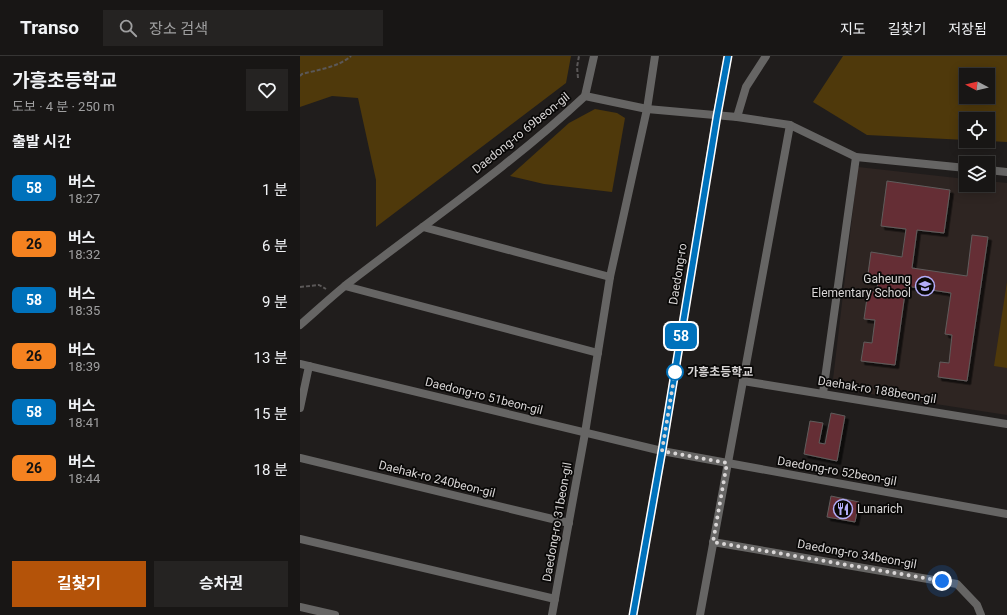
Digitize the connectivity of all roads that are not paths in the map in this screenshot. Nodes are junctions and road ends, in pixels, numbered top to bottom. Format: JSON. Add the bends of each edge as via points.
{"nodes":[{"id":1,"x":594,"y":56,"type":"edge"},
{"id":2,"x":655,"y":56,"type":"edge"},
{"id":3,"x":728,"y":56,"type":"edge"},
{"id":4,"x":766,"y":56,"type":"edge"},
{"id":5,"x":586,"y":96,"type":"junction"},
{"id":6,"x":647,"y":109,"type":"junction"},
{"id":7,"x":717,"y":116,"type":"junction"},
{"id":8,"x":737,"y":117,"type":"junction"},
{"id":9,"x":790,"y":125,"type":"junction"},
{"id":10,"x":856,"y":157,"type":"junction"},
{"id":11,"x":959,"y":167,"type":"edge"},
{"id":12,"x":995,"y":171,"type":"edge"},
{"id":13,"x":1007,"y":172,"type":"edge"},
{"id":14,"x":423,"y":228,"type":"junction"},
{"id":15,"x":610,"y":277,"type":"junction"},
{"id":16,"x":344,"y":286,"type":"junction"},
{"id":17,"x":300,"y":325,"type":"edge"},
{"id":18,"x":598,"y":353,"type":"junction"},
{"id":19,"x":300,"y":364,"type":"edge"},
{"id":20,"x":309,"y":366,"type":"junction"},
{"id":21,"x":743,"y":381,"type":"junction"},
{"id":22,"x":823,"y":393,"type":"junction"},
{"id":23,"x":300,"y":408,"type":"edge"},
{"id":24,"x":1007,"y":424,"type":"edge"},
{"id":25,"x":585,"y":433,"type":"junction"},
{"id":26,"x":662,"y":451,"type":"junction"},
{"id":27,"x":300,"y":458,"type":"edge"},
{"id":28,"x":727,"y":463,"type":"junction"},
{"id":29,"x":1007,"y":514,"type":"edge"},
{"id":30,"x":569,"y":523,"type":"junction"},
{"id":31,"x":300,"y":539,"type":"edge"},
{"id":32,"x":713,"y":542,"type":"junction"},
{"id":33,"x":555,"y":599,"type":"junction"},
{"id":34,"x":300,"y":607,"type":"edge"},
{"id":35,"x":335,"y":615,"type":"edge"},
{"id":36,"x":552,"y":615,"type":"edge"},
{"id":37,"x":633,"y":615,"type":"edge"},
{"id":38,"x":700,"y":615,"type":"edge"},
{"id":39,"x":981,"y":615,"type":"edge"}],
"edges":[{"from":1,"to":5,"type":"street"},
{"from":2,"to":6,"type":"street"},
{"from":3,"to":7,"type":"main road","name":"Daedong-ro"},
{"from":4,"to":8,"type":"street","via":[[746,87]]},
{"from":5,"to":6,"type":"street","name":"Daedong-ro 69beon-gil"},
{"from":5,"to":14,"type":"street","name":"Daedong-ro 69beon-gil","via":[[557,123]]},
{"from":6,"to":7,"type":"street","name":"Daedong-ro 69beon-gil"},
{"from":6,"to":15,"type":"street"},
{"from":7,"to":8,"type":"street","name":"Daedong-ro 69beon-gil"},
{"from":7,"to":26,"type":"main road","name":"Daedong-ro"},
{"from":8,"to":9,"type":"street","name":"Daedong-ro 69beon-gil"},
{"from":9,"to":10,"type":"street","name":"Daedong-ro 69beon-gil"},
{"from":9,"to":21,"type":"street"},
{"from":10,"to":11,"type":"street"},
{"from":10,"to":22,"type":"street"},
{"from":12,"to":13,"type":"street"},
{"from":14,"to":15,"type":"street"},
{"from":14,"to":16,"type":"street","name":"Daedong-ro 69beon-gil"},
{"from":15,"to":18,"type":"street"},
{"from":16,"to":17,"type":"street","name":"Daedong-ro 69beon-gil"},
{"from":16,"to":18,"type":"street"},
{"from":18,"to":25,"type":"street"},
{"from":19,"to":20,"type":"street","name":"Daedong-ro 51beon-gil"},
{"from":20,"to":23,"type":"street"},
{"from":20,"to":25,"type":"street","name":"Daedong-ro 51beon-gil"},
{"from":21,"to":22,"type":"street","name":"Daehak-ro 188beon-gil"},
{"from":21,"to":28,"type":"street"},
{"from":22,"to":24,"type":"street","name":"Daehak-ro 188beon-gil"},
{"from":25,"to":26,"type":"street","name":"Daedong-ro 51beon-gil"},
{"from":25,"to":30,"type":"street","name":"Daedong-ro 31beon-gil"},
{"from":26,"to":28,"type":"street","name":"Daedong-ro 52beon-gil"},
{"from":26,"to":37,"type":"main road","name":"Daedong-ro"},
{"from":27,"to":30,"type":"street","name":"Daehak-ro 240beon-gil"},
{"from":28,"to":29,"type":"street","name":"Daedong-ro 52beon-gil"},
{"from":28,"to":32,"type":"street"},
{"from":30,"to":33,"type":"street","name":"Daedong-ro 31beon-gil"},
{"from":31,"to":33,"type":"street"},
{"from":32,"to":38,"type":"street"},
{"from":32,"to":39,"type":"street","name":"Daedong-ro 34beon-gil","via":[[957,584],[977,605]]},
{"from":33,"to":36,"type":"street","name":"Daedong-ro 31beon-gil"},
{"from":34,"to":35,"type":"street"}]}
